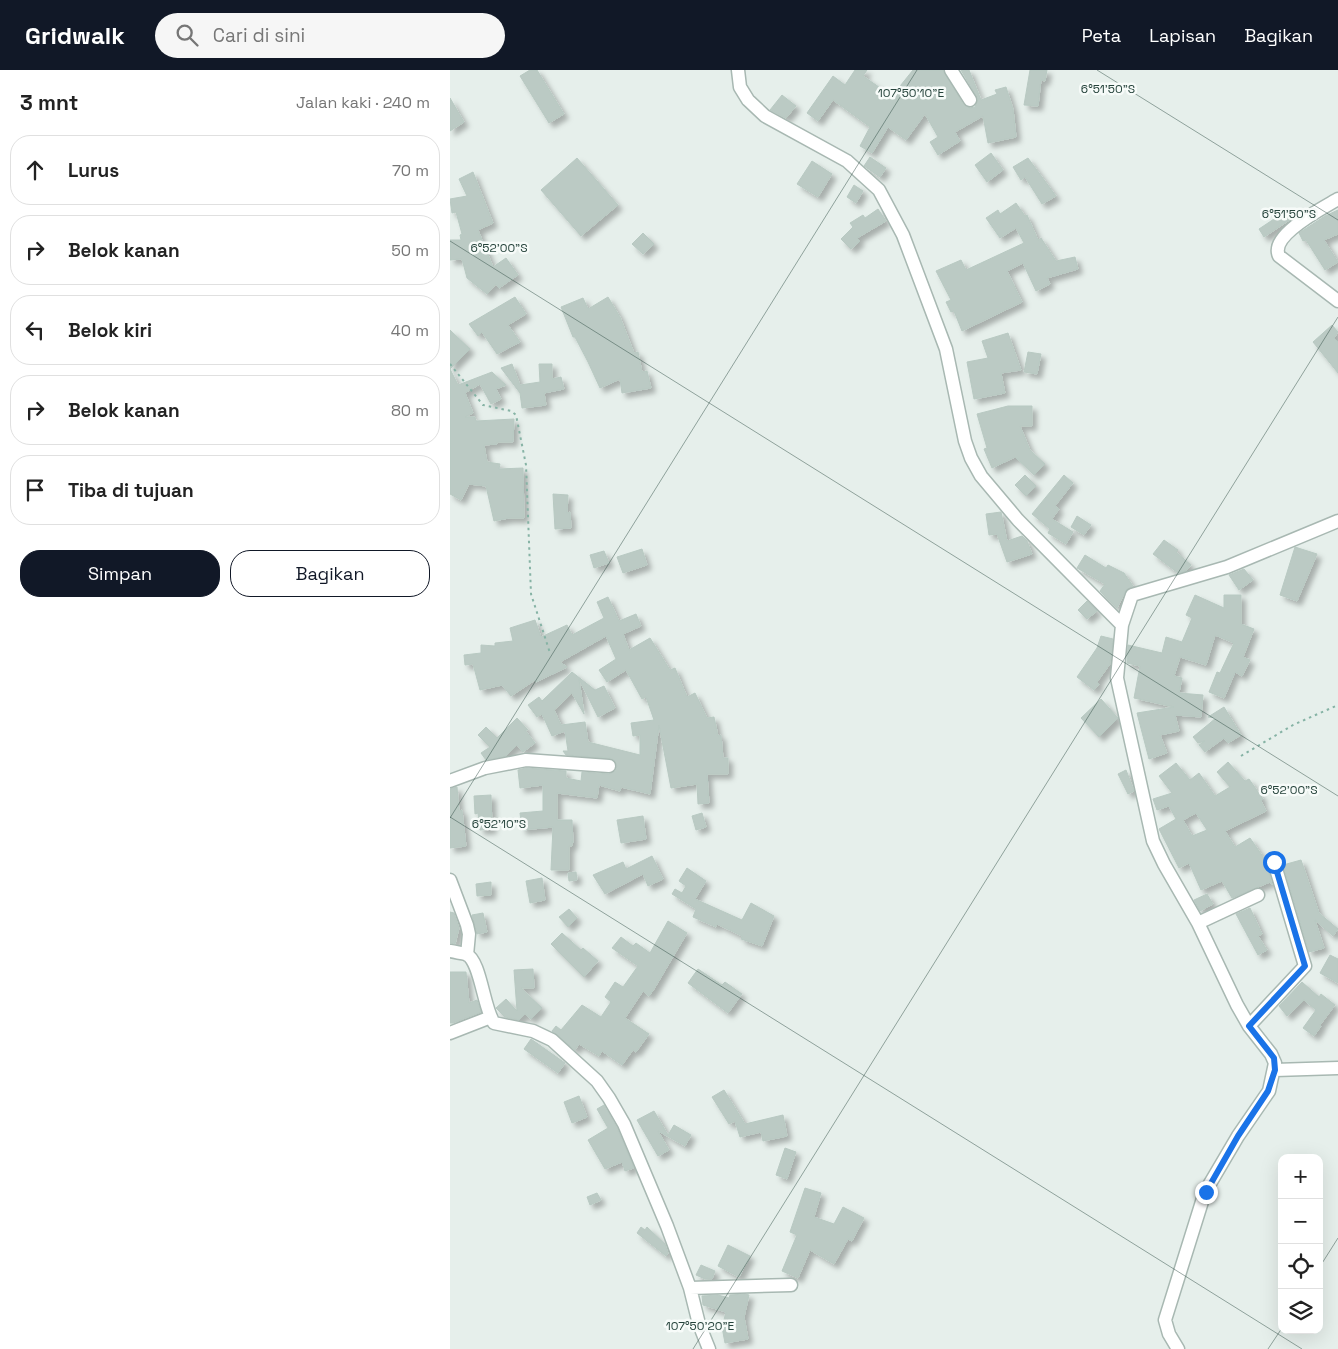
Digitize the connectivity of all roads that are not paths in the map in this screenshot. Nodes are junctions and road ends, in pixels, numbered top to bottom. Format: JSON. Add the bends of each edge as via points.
{"nodes":[{"id":1,"x":738,"y":70,"type":"edge"},
{"id":2,"x":951,"y":70,"type":"edge"},
{"id":3,"x":970,"y":100,"type":"dead end"},
{"id":4,"x":1338,"y":199,"type":"edge"},
{"id":5,"x":1338,"y":301,"type":"edge"},
{"id":6,"x":1338,"y":521,"type":"edge"},
{"id":7,"x":1122,"y":625,"type":"junction"},
{"id":8,"x":609,"y":766,"type":"dead end"},
{"id":9,"x":450,"y":781,"type":"edge"},
{"id":10,"x":1274,"y":862,"type":"dead end"},
{"id":11,"x":450,"y":880,"type":"edge"},
{"id":12,"x":1258,"y":895,"type":"dead end"},
{"id":13,"x":1198,"y":924,"type":"junction"},
{"id":14,"x":450,"y":951,"type":"edge"},
{"id":15,"x":466,"y":955,"type":"junction"},
{"id":16,"x":491,"y":1018,"type":"junction"},
{"id":17,"x":1249,"y":1026,"type":"junction"},
{"id":18,"x":450,"y":1033,"type":"edge"},
{"id":19,"x":1338,"y":1068,"type":"edge"},
{"id":20,"x":1275,"y":1070,"type":"junction"},
{"id":21,"x":791,"y":1285,"type":"dead end"},
{"id":22,"x":690,"y":1288,"type":"junction"},
{"id":23,"x":709,"y":1349,"type":"edge"},
{"id":24,"x":1178,"y":1349,"type":"edge"}],
"edges":[{"from":1,"to":7,"type":"street","via":[[740,87],[765,116],[847,161],[879,190],[903,235],[946,349],[965,441],[981,476],[1018,520]]},
{"from":2,"to":3,"type":"street"},
{"from":4,"to":5,"type":"street","via":[[1296,226],[1277,246],[1279,256]]},
{"from":6,"to":7,"type":"street","via":[[1227,567],[1132,595]]},
{"from":7,"to":13,"type":"street","via":[[1117,678],[1153,841]]},
{"from":8,"to":9,"type":"street","via":[[526,760],[484,768]]},
{"from":10,"to":17,"type":"street","via":[[1305,966]]},
{"from":11,"to":15,"type":"street","via":[[464,912],[469,934]]},
{"from":12,"to":13,"type":"street"},
{"from":13,"to":17,"type":"street"},
{"from":14,"to":15,"type":"street"},
{"from":15,"to":16,"type":"street","via":[[473,960],[478,972]]},
{"from":16,"to":18,"type":"street"},
{"from":16,"to":22,"type":"street","via":[[500,1026],[533,1031],[552,1040],[597,1081],[624,1124]]},
{"from":17,"to":20,"type":"street","via":[[1271,1054]]},
{"from":19,"to":20,"type":"street"},
{"from":20,"to":24,"type":"street","via":[[1268,1091],[1206,1192],[1166,1320],[1169,1334]]},
{"from":21,"to":22,"type":"street"},
{"from":22,"to":23,"type":"street"}]}
